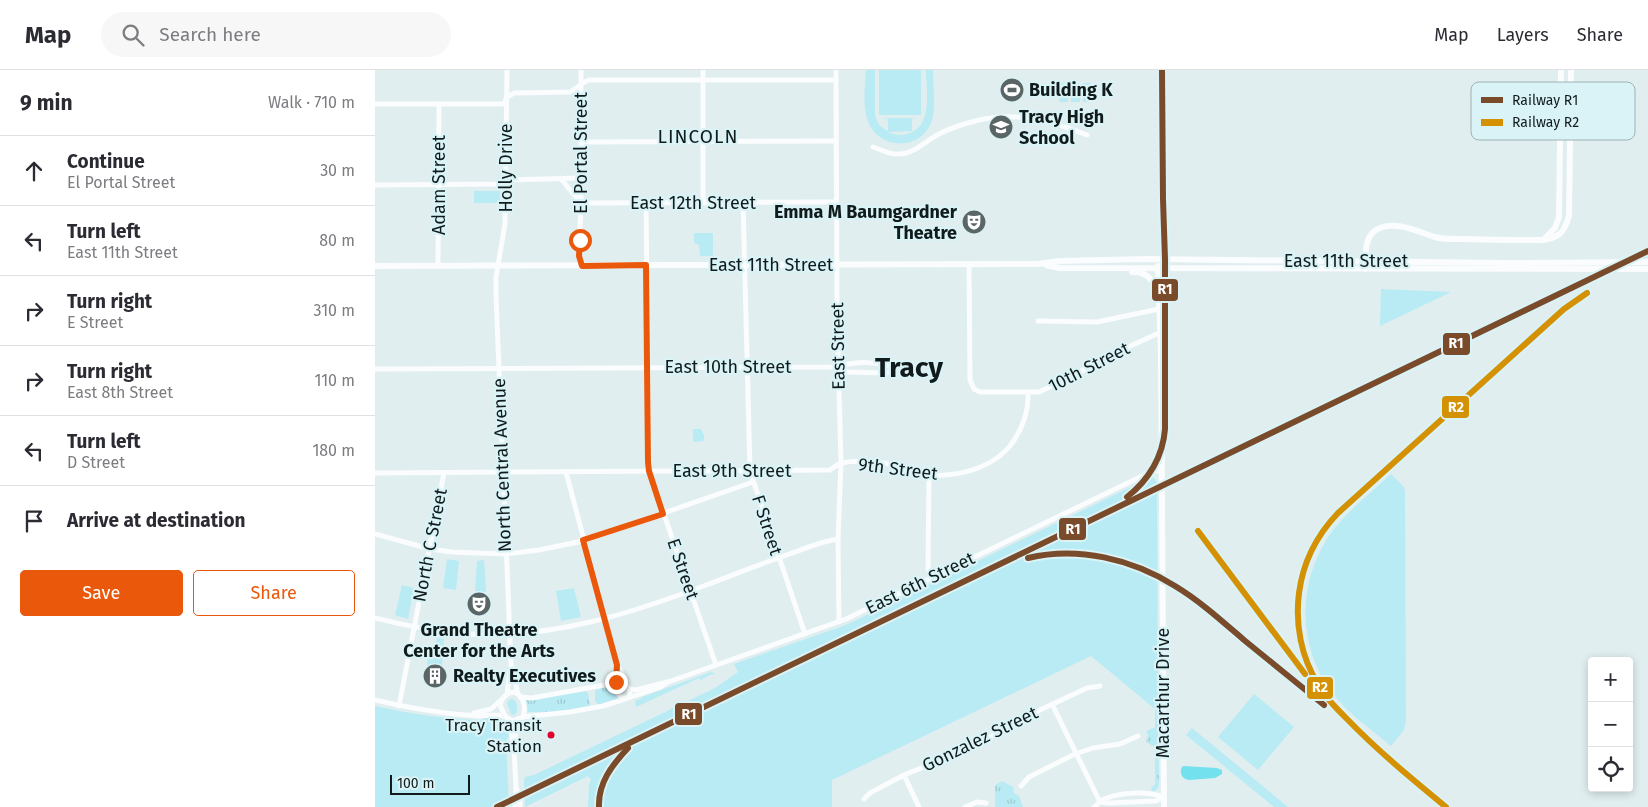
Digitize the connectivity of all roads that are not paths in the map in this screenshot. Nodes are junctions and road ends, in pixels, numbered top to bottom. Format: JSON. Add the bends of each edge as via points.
{"nodes":[{"id":1,"x":507,"y":70,"type":"edge"},
{"id":2,"x":581,"y":70,"type":"edge"},
{"id":3,"x":703,"y":70,"type":"edge"},
{"id":4,"x":836,"y":70,"type":"edge"},
{"id":5,"x":703,"y":80,"type":"junction"},
{"id":6,"x":836,"y":80,"type":"junction"},
{"id":7,"x":581,"y":86,"type":"junction"},
{"id":8,"x":506,"y":98,"type":"junction"},
{"id":9,"x":375,"y":104,"type":"edge"},
{"id":10,"x":439,"y":104,"type":"junction"},
{"id":11,"x":1087,"y":135,"type":"dead end"},
{"id":12,"x":1560,"y":140,"type":"edge"},
{"id":13,"x":1570,"y":140,"type":"edge"},
{"id":14,"x":703,"y":141,"type":"junction"},
{"id":15,"x":836,"y":141,"type":"junction"},
{"id":16,"x":581,"y":142,"type":"junction"},
{"id":17,"x":873,"y":147,"type":"dead end"},
{"id":18,"x":560,"y":178,"type":"junction"},
{"id":19,"x":581,"y":178,"type":"junction"},
{"id":20,"x":505,"y":180,"type":"junction"},
{"id":21,"x":439,"y":184,"type":"junction"},
{"id":22,"x":375,"y":185,"type":"edge"},
{"id":23,"x":581,"y":202,"type":"junction"},
{"id":24,"x":703,"y":202,"type":"junction"},
{"id":25,"x":743,"y":202,"type":"junction"},
{"id":26,"x":837,"y":202,"type":"junction"},
{"id":27,"x":646,"y":203,"type":"junction"},
{"id":28,"x":1543,"y":240,"type":"junction"},
{"id":29,"x":1158,"y":259,"type":"junction"},
{"id":30,"x":1366,"y":260,"type":"junction"},
{"id":31,"x":1648,"y":262,"type":"edge"},
{"id":32,"x":969,"y":264,"type":"junction"},
{"id":33,"x":1045,"y":264,"type":"junction"},
{"id":34,"x":646,"y":265,"type":"junction"},
{"id":35,"x":745,"y":265,"type":"junction"},
{"id":36,"x":837,"y":265,"type":"junction"},
{"id":37,"x":375,"y":266,"type":"edge"},
{"id":38,"x":439,"y":266,"type":"junction"},
{"id":39,"x":497,"y":266,"type":"junction"},
{"id":40,"x":582,"y":266,"type":"junction"},
{"id":41,"x":1091,"y":268,"type":"junction"},
{"id":42,"x":1158,"y":268,"type":"junction"},
{"id":43,"x":1366,"y":269,"type":"junction"},
{"id":44,"x":1648,"y":269,"type":"edge"},
{"id":45,"x":1158,"y":292,"type":"junction"},
{"id":46,"x":1159,"y":309,"type":"junction"},
{"id":47,"x":1038,"y":321,"type":"dead end"},
{"id":48,"x":1161,"y":332,"type":"junction"},
{"id":49,"x":647,"y":367,"type":"junction"},
{"id":50,"x":747,"y":367,"type":"junction"},
{"id":51,"x":838,"y":367,"type":"junction"},
{"id":52,"x":498,"y":368,"type":"junction"},
{"id":53,"x":375,"y":369,"type":"edge"},
{"id":54,"x":1028,"y":393,"type":"junction"},
{"id":55,"x":841,"y":464,"type":"junction"},
{"id":56,"x":1162,"y":470,"type":"junction"},
{"id":57,"x":649,"y":471,"type":"junction"},
{"id":58,"x":750,"y":471,"type":"junction"},
{"id":59,"x":566,"y":472,"type":"junction"},
{"id":60,"x":375,"y":473,"type":"edge"},
{"id":61,"x":503,"y":473,"type":"junction"},
{"id":62,"x":444,"y":474,"type":"junction"},
{"id":63,"x":929,"y":476,"type":"junction"},
{"id":64,"x":753,"y":482,"type":"junction"},
{"id":65,"x":663,"y":514,"type":"junction"},
{"id":66,"x":375,"y":534,"type":"edge"},
{"id":67,"x":839,"y":539,"type":"junction"},
{"id":68,"x":583,"y":540,"type":"junction"},
{"id":69,"x":430,"y":549,"type":"junction"},
{"id":70,"x":505,"y":554,"type":"junction"},
{"id":71,"x":778,"y":558,"type":"junction"},
{"id":72,"x":931,"y":578,"type":"junction"},
{"id":73,"x":691,"y":591,"type":"junction"},
{"id":74,"x":375,"y":618,"type":"edge"},
{"id":75,"x":605,"y":618,"type":"junction"},
{"id":76,"x":839,"y":622,"type":"junction"},
{"id":77,"x":414,"y":627,"type":"junction"},
{"id":78,"x":509,"y":633,"type":"junction"},
{"id":79,"x":805,"y":634,"type":"junction"},
{"id":80,"x":511,"y":665,"type":"junction"},
{"id":81,"x":617,"y":665,"type":"junction"},
{"id":82,"x":716,"y":665,"type":"junction"},
{"id":83,"x":671,"y":681,"type":"junction"},
{"id":84,"x":616,"y":683,"type":"junction"},
{"id":85,"x":624,"y":683,"type":"junction"},
{"id":86,"x":1100,"y":686,"type":"dead end"},
{"id":87,"x":629,"y":689,"type":"junction"},
{"id":88,"x":507,"y":694,"type":"junction"},
{"id":89,"x":519,"y":695,"type":"junction"},
{"id":90,"x":627,"y":699,"type":"junction"},
{"id":91,"x":375,"y":700,"type":"edge"},
{"id":92,"x":501,"y":700,"type":"junction"},
{"id":93,"x":1051,"y":704,"type":"junction"},
{"id":94,"x":399,"y":706,"type":"junction"},
{"id":95,"x":465,"y":714,"type":"junction"},
{"id":96,"x":507,"y":718,"type":"junction"},
{"id":97,"x":521,"y":718,"type":"junction"},
{"id":98,"x":1138,"y":736,"type":"dead end"},
{"id":99,"x":515,"y":749,"type":"junction"},
{"id":100,"x":1075,"y":754,"type":"junction"},
{"id":101,"x":904,"y":775,"type":"junction"},
{"id":102,"x":1021,"y":786,"type":"dead end"},
{"id":103,"x":516,"y":788,"type":"junction"},
{"id":104,"x":1164,"y":797,"type":"junction"},
{"id":105,"x":864,"y":799,"type":"dead end"},
{"id":106,"x":1100,"y":802,"type":"junction"},
{"id":107,"x":986,"y":803,"type":"dead end"},
{"id":108,"x":515,"y":807,"type":"edge"},
{"id":109,"x":520,"y":807,"type":"edge"},
{"id":110,"x":919,"y":807,"type":"edge"},
{"id":111,"x":965,"y":807,"type":"edge"},
{"id":112,"x":1094,"y":807,"type":"edge"},
{"id":113,"x":1164,"y":807,"type":"edge"}],
"edges":[{"from":1,"to":8,"type":"street","name":"Holly Drive"},
{"from":2,"to":7,"type":"street","name":"El Portal Street"},
{"from":3,"to":5,"type":"street"},
{"from":4,"to":6,"type":"street","name":"East Street"},
{"from":5,"to":6,"type":"street"},
{"from":5,"to":7,"type":"street","via":[[588,80]]},
{"from":5,"to":14,"type":"street"},
{"from":6,"to":15,"type":"street","name":"East Street"},
{"from":7,"to":8,"type":"street","via":[[570,92],[518,92]]},
{"from":7,"to":16,"type":"street","name":"El Portal Street"},
{"from":8,"to":10,"type":"street","via":[[501,104]]},
{"from":8,"to":20,"type":"street","name":"Holly Drive"},
{"from":9,"to":10,"type":"street"},
{"from":10,"to":21,"type":"street","name":"Adam Street"},
{"from":11,"to":17,"type":"street","via":[[1043,120],[1005,116],[958,126],[907,153],[891,154]]},
{"from":12,"to":28,"type":"main road","via":[[1559,217],[1555,228]]},
{"from":13,"to":28,"type":"main road","via":[[1569,216],[1561,234]]},
{"from":14,"to":15,"type":"street"},
{"from":14,"to":16,"type":"street"},
{"from":14,"to":24,"type":"street"},
{"from":15,"to":26,"type":"street","name":"East Street"},
{"from":16,"to":19,"type":"street","name":"El Portal Street"},
{"from":18,"to":19,"type":"street"},
{"from":18,"to":20,"type":"street"},
{"from":18,"to":23,"type":"street"},
{"from":19,"to":23,"type":"street","name":"El Portal Street"},
{"from":20,"to":21,"type":"street","via":[[503,184]]},
{"from":20,"to":39,"type":"street","name":"Holly Drive","via":[[505,224]]},
{"from":21,"to":22,"type":"street"},
{"from":21,"to":38,"type":"street","name":"Adam Street"},
{"from":23,"to":27,"type":"street","name":"East 12th Street"},
{"from":23,"to":40,"type":"street","name":"El Portal Street","via":[[579,256]]},
{"from":24,"to":25,"type":"street","name":"East 12th Street"},
{"from":24,"to":27,"type":"street","name":"East 12th Street"},
{"from":25,"to":26,"type":"street","name":"East 12th Street"},
{"from":25,"to":35,"type":"street","name":"F Street"},
{"from":26,"to":36,"type":"street","name":"East Street"},
{"from":27,"to":34,"type":"street","name":"E Street"},
{"from":28,"to":30,"type":"main road","via":[[1442,238],[1415,229],[1387,227],[1369,237]]},
{"from":29,"to":30,"type":"main road","name":"East 11th Street"},
{"from":29,"to":33,"type":"main road","name":"East 11th Street","via":[[1059,260]]},
{"from":29,"to":42,"type":"main road","name":"Macarthur Drive"},
{"from":30,"to":31,"type":"main road","name":"East 11th Street"},
{"from":30,"to":43,"type":"main road"},
{"from":32,"to":33,"type":"main road","name":"East 11th Street"},
{"from":32,"to":36,"type":"main road","name":"East 11th Street"},
{"from":32,"to":54,"type":"street","name":"10th Street","via":[[971,386],[980,392]]},
{"from":33,"to":41,"type":"main road","name":"East 11th Street","via":[[1059,268]]},
{"from":34,"to":35,"type":"main road","name":"East 11th Street"},
{"from":34,"to":40,"type":"main road","name":"East 11th Street"},
{"from":34,"to":49,"type":"street","name":"E Street"},
{"from":35,"to":36,"type":"main road","name":"East 11th Street"},
{"from":35,"to":50,"type":"street","name":"F Street"},
{"from":36,"to":51,"type":"street","name":"East Street"},
{"from":37,"to":38,"type":"main road","name":"East 11th Street"},
{"from":38,"to":39,"type":"main road","name":"East 11th Street"},
{"from":39,"to":40,"type":"main road","name":"East 11th Street"},
{"from":39,"to":52,"type":"street","name":"North Central Avenue"},
{"from":41,"to":42,"type":"main road","name":"East 11th Street"},
{"from":41,"to":45,"type":"main road","via":[[1106,272],[1143,273]]},
{"from":42,"to":43,"type":"main road","name":"East 11th Street"},
{"from":42,"to":45,"type":"main road","name":"Macarthur Drive"},
{"from":43,"to":44,"type":"main road","name":"East 11th Street"},
{"from":45,"to":46,"type":"main road","name":"Macarthur Drive"},
{"from":46,"to":47,"type":"street","via":[[1097,322]]},
{"from":46,"to":48,"type":"main road","name":"Macarthur Drive"},
{"from":48,"to":54,"type":"street","name":"10th Street","via":[[1045,390]]},
{"from":48,"to":56,"type":"main road","name":"Macarthur Drive"},
{"from":49,"to":50,"type":"street","name":"East 10th Street"},
{"from":49,"to":52,"type":"street","name":"East 10th Street"},
{"from":49,"to":57,"type":"street","name":"E Street"},
{"from":50,"to":51,"type":"street","name":"East 10th Street"},
{"from":50,"to":58,"type":"street","name":"F Street"},
{"from":51,"to":51,"type":"street","name":"East 10th Street","via":[[847,372],[887,373],[895,368],[887,364],[866,363]]},
{"from":51,"to":55,"type":"street","name":"East Street"},
{"from":52,"to":53,"type":"street","name":"East 10th Street"},
{"from":52,"to":61,"type":"street","name":"North Central Avenue"},
{"from":54,"to":63,"type":"street","name":"9th Street","via":[[1025,420],[1018,435],[994,461],[970,472]]},
{"from":55,"to":58,"type":"street","name":"East 9th Street","via":[[830,470]]},
{"from":55,"to":63,"type":"street","name":"9th Street","via":[[883,463]]},
{"from":55,"to":67,"type":"street","name":"East Street"},
{"from":56,"to":72,"type":"street","name":"East 6th Street","via":[[1143,475]]},
{"from":56,"to":104,"type":"main road","name":"Macarthur Drive"},
{"from":57,"to":58,"type":"street","name":"East 9th Street"},
{"from":57,"to":59,"type":"street","name":"East 9th Street"},
{"from":57,"to":65,"type":"street","name":"E Street"},
{"from":58,"to":64,"type":"street","name":"F Street"},
{"from":59,"to":61,"type":"street","name":"East 9th Street"},
{"from":59,"to":68,"type":"street"},
{"from":60,"to":62,"type":"street","name":"East 9th Street"},
{"from":61,"to":62,"type":"street","name":"East 9th Street"},
{"from":61,"to":70,"type":"street","name":"North Central Avenue"},
{"from":62,"to":69,"type":"street","name":"North C Street"},
{"from":63,"to":72,"type":"street","via":[[928,569]]},
{"from":64,"to":65,"type":"street"},
{"from":64,"to":71,"type":"street","name":"F Street"},
{"from":65,"to":68,"type":"street"},
{"from":65,"to":73,"type":"street","name":"E Street"},
{"from":66,"to":69,"type":"street"},
{"from":67,"to":71,"type":"street"},
{"from":67,"to":76,"type":"street","name":"East Street"},
{"from":68,"to":70,"type":"street","via":[[564,546]]},
{"from":68,"to":75,"type":"street"},
{"from":69,"to":70,"type":"street"},
{"from":69,"to":77,"type":"street","name":"North C Street"},
{"from":70,"to":78,"type":"street","name":"North Central Avenue"},
{"from":71,"to":73,"type":"street"},
{"from":71,"to":79,"type":"street","name":"F Street"},
{"from":72,"to":76,"type":"street","name":"East 6th Street"},
{"from":73,"to":75,"type":"street"},
{"from":73,"to":82,"type":"street","name":"E Street"},
{"from":74,"to":77,"type":"street"},
{"from":75,"to":78,"type":"street","via":[[552,630]]},
{"from":75,"to":81,"type":"street"},
{"from":76,"to":79,"type":"street","name":"East 6th Street"},
{"from":77,"to":78,"type":"street","via":[[471,634]]},
{"from":77,"to":94,"type":"street","name":"North C Street"},
{"from":78,"to":80,"type":"street","name":"North Central Avenue"},
{"from":79,"to":82,"type":"street","name":"East 6th Street"},
{"from":80,"to":88,"type":"street","name":"North Central Avenue"},
{"from":80,"to":89,"type":"street","name":"North Central Avenue"},
{"from":81,"to":84,"type":"street"},
{"from":81,"to":85,"type":"street"},
{"from":82,"to":83,"type":"street","name":"East 6th Street"},
{"from":83,"to":87,"type":"street","name":"East 6th Street"},
{"from":83,"to":90,"type":"street","name":"East 6th Street"},
{"from":84,"to":85,"type":"street"},
{"from":84,"to":89,"type":"street","via":[[532,698]]},
{"from":84,"to":90,"type":"street","via":[[620,697]]},
{"from":85,"to":87,"type":"street"},
{"from":86,"to":93,"type":"street","name":"Gonzalez Street","via":[[1087,688]]},
{"from":87,"to":90,"type":"street"},
{"from":88,"to":89,"type":"street","via":[[514,692]]},
{"from":88,"to":92,"type":"street"},
{"from":89,"to":97,"type":"street","via":[[525,708]]},
{"from":90,"to":97,"type":"street","name":"East 6th Street","via":[[570,712]]},
{"from":91,"to":94,"type":"street"},
{"from":92,"to":95,"type":"street","via":[[491,709]]},
{"from":92,"to":96,"type":"street","via":[[501,708]]},
{"from":93,"to":100,"type":"street"},
{"from":93,"to":101,"type":"street","name":"Gonzalez Street","via":[[1022,722]]},
{"from":94,"to":95,"type":"street"},
{"from":95,"to":96,"type":"street"},
{"from":96,"to":97,"type":"street","via":[[512,721]]},
{"from":96,"to":99,"type":"street"},
{"from":97,"to":99,"type":"street","via":[[516,729]]},
{"from":98,"to":100,"type":"street","via":[[1120,744]]},
{"from":99,"to":103,"type":"street"},
{"from":100,"to":102,"type":"street","via":[[1029,777]]},
{"from":100,"to":106,"type":"street"},
{"from":101,"to":105,"type":"street","name":"Gonzalez Street"},
{"from":101,"to":110,"type":"street"},
{"from":103,"to":108,"type":"street"},
{"from":103,"to":109,"type":"street"},
{"from":104,"to":106,"type":"street","via":[[1156,801]]},
{"from":104,"to":113,"type":"main road","name":"Macarthur Drive"},
{"from":106,"to":112,"type":"street"},
{"from":107,"to":111,"type":"street","via":[[977,802]]}]}
